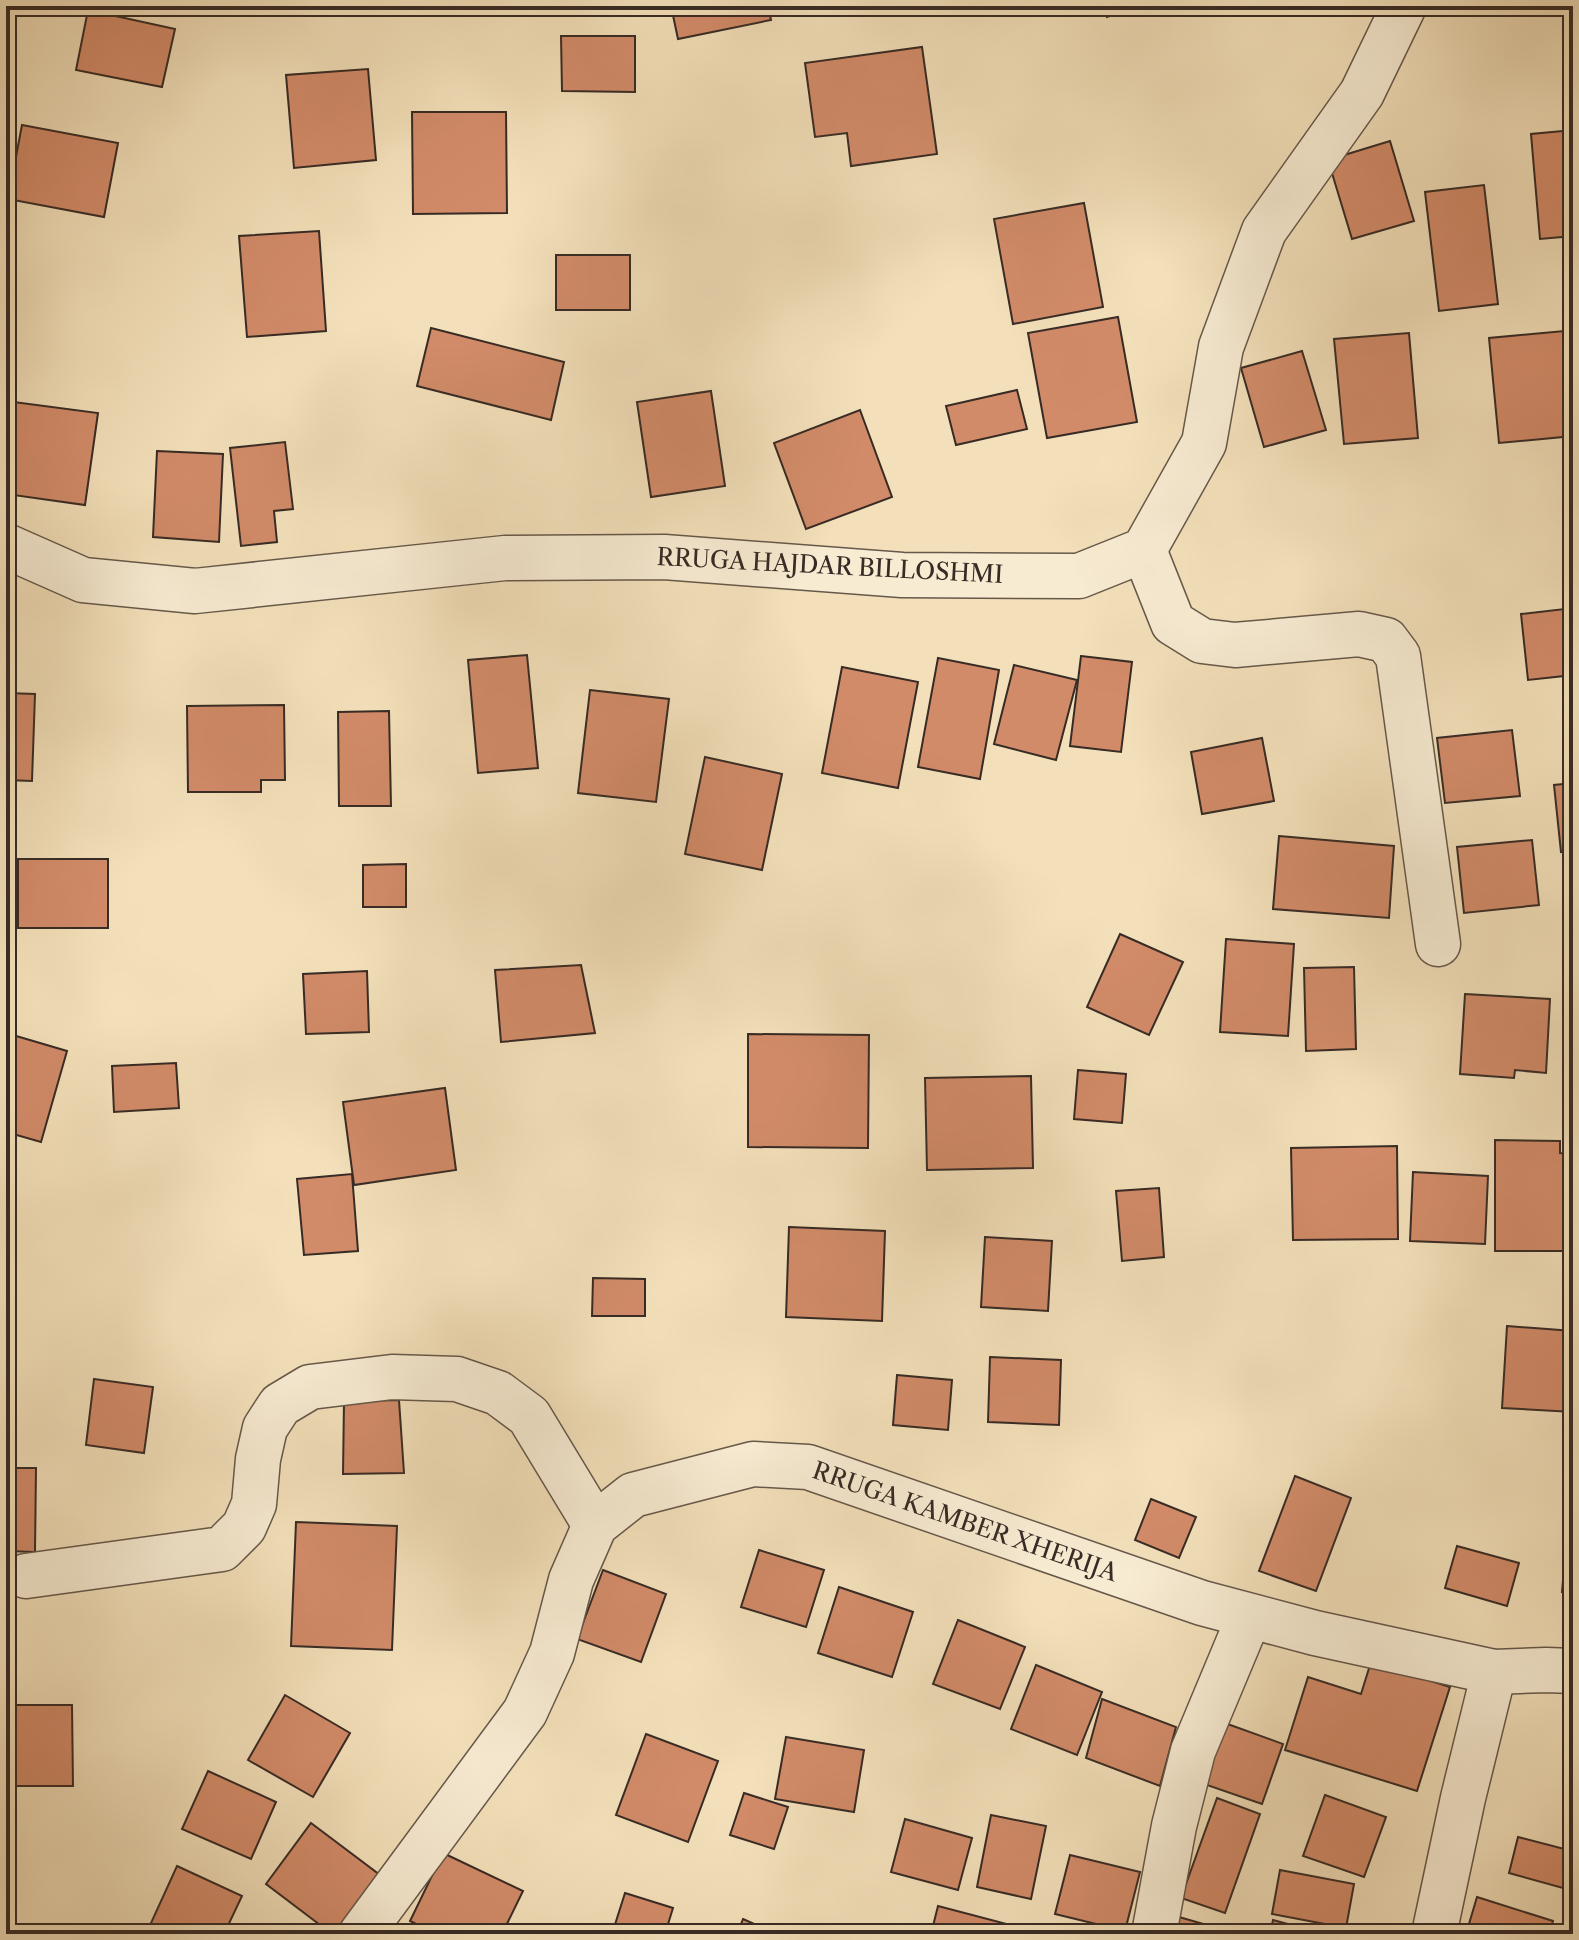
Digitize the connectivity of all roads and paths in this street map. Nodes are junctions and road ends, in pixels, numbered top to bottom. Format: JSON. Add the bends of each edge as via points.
{"nodes":[{"id":1,"x":1404,"y":6,"type":"edge"},
{"id":2,"x":6,"y":546,"type":"edge"},
{"id":3,"x":1144,"y":550,"type":"junction"},
{"id":4,"x":1438,"y":944,"type":"dead end"},
{"id":5,"x":595,"y":1525,"type":"junction"},
{"id":6,"x":26,"y":1576,"type":"dead end"},
{"id":7,"x":1249,"y":1617,"type":"junction"},
{"id":8,"x":1573,"y":1671,"type":"edge"},
{"id":9,"x":1494,"y":1672,"type":"junction"},
{"id":10,"x":361,"y":1934,"type":"edge"},
{"id":11,"x":1154,"y":1934,"type":"edge"},
{"id":12,"x":1434,"y":1934,"type":"edge"}],
"edges":[{"from":1,"to":3,"type":"street","via":[[1362,93],[1264,231],[1221,347],[1204,443]]},
{"from":2,"to":3,"type":"street","name":"RRUGA HAJDAR BILLOSHMI","via":[[83,580],[195,591],[505,558],[664,557],[902,575],[1079,576]]},
{"from":3,"to":4,"type":"street","via":[[1173,623],[1202,641],[1235,645],[1359,634],[1386,640],[1398,656]]},
{"from":5,"to":6,"type":"street","via":[[529,1416],[498,1393],[457,1379],[392,1377],[310,1387],[280,1405],[265,1428],[254,1504],[244,1527],[222,1549]]},
{"from":5,"to":7,"type":"street","name":"RRUGA KAMBER XHERIJA","via":[[633,1495],[753,1464],[808,1467]]},
{"from":5,"to":10,"type":"street","name":"RRUGA KAMBER XHERIJA","via":[[571,1580],[552,1653],[525,1712]]},
{"from":7,"to":9,"type":"street","name":"RRUGA KAMBER XHERIJA"},
{"from":7,"to":11,"type":"street","via":[[1193,1751]]},
{"from":8,"to":9,"type":"street","name":"RRUGA KAMBER XHERIJA"},
{"from":9,"to":12,"type":"street"}]}
